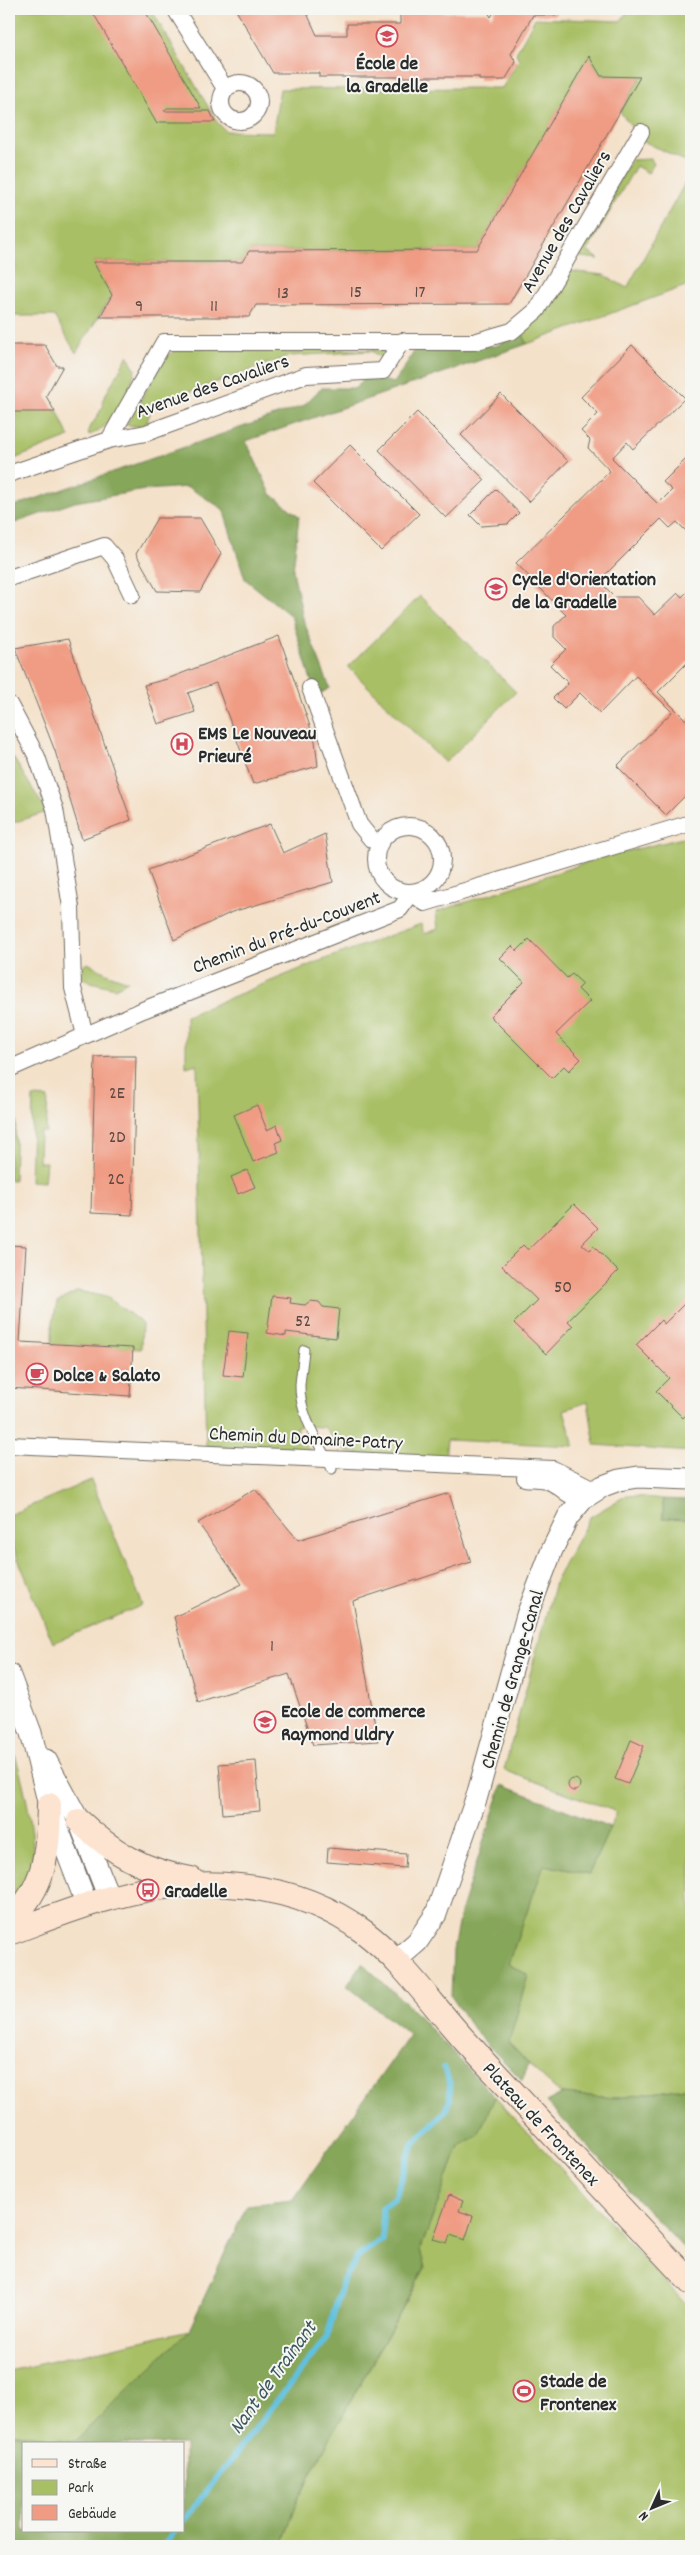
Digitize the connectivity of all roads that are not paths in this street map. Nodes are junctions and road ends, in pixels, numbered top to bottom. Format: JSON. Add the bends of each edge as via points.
{"nodes":[{"id":1,"x":176,"y":9,"type":"edge"},
{"id":2,"x":226,"y":90,"type":"dead end"},
{"id":3,"x":641,"y":132,"type":"dead end"},
{"id":4,"x":402,"y":341,"type":"junction"},
{"id":5,"x":110,"y":440,"type":"junction"},
{"id":6,"x":9,"y":474,"type":"edge"},
{"id":7,"x":9,"y":578,"type":"edge"},
{"id":8,"x":132,"y":595,"type":"dead end"},
{"id":9,"x":310,"y":688,"type":"dead end"},
{"id":10,"x":9,"y":704,"type":"edge"},
{"id":11,"x":691,"y":823,"type":"edge"},
{"id":12,"x":379,"y":844,"type":"junction"},
{"id":13,"x":412,"y":893,"type":"junction"},
{"id":14,"x":85,"y":1035,"type":"junction"},
{"id":15,"x":9,"y":1069,"type":"edge"},
{"id":16,"x":304,"y":1350,"type":"dead end"},
{"id":17,"x":9,"y":1445,"type":"edge"},
{"id":18,"x":9,"y":1456,"type":"edge"},
{"id":19,"x":329,"y":1464,"type":"junction"},
{"id":20,"x":691,"y":1479,"type":"edge"},
{"id":21,"x":590,"y":1494,"type":"junction"},
{"id":22,"x":9,"y":1674,"type":"edge"},
{"id":23,"x":9,"y":1695,"type":"edge"},
{"id":24,"x":31,"y":1733,"type":"junction"},
{"id":25,"x":49,"y":1805,"type":"junction"},
{"id":26,"x":79,"y":1821,"type":"junction"},
{"id":27,"x":223,"y":1885,"type":"junction"},
{"id":28,"x":109,"y":1898,"type":"junction"},
{"id":29,"x":86,"y":1905,"type":"junction"},
{"id":30,"x":9,"y":1922,"type":"edge"},
{"id":31,"x":9,"y":1933,"type":"edge"},
{"id":32,"x":396,"y":1961,"type":"junction"},
{"id":33,"x":691,"y":2283,"type":"edge"}],
"edges":[{"from":1,"to":2,"type":"street"},
{"from":3,"to":4,"type":"street","name":"Avenue des Cavaliers","via":[[537,310],[512,331],[474,342]]},
{"from":4,"to":5,"type":"street","name":"Avenue des Cavaliers","via":[[383,371],[306,375],[146,432]]},
{"from":4,"to":5,"type":"street","name":"Avenue des Cavaliers","via":[[164,342]]},
{"from":5,"to":6,"type":"street","name":"Avenue des Cavaliers"},
{"from":7,"to":8,"type":"street","via":[[104,546],[115,559]]},
{"from":9,"to":12,"type":"street","via":[[360,824]]},
{"from":10,"to":14,"type":"street","via":[[37,757],[55,809],[72,907],[73,988]]},
{"from":11,"to":13,"type":"street","via":[[425,903]]},
{"from":12,"to":13,"type":"street","via":[[376,857],[382,878],[390,886]]},
{"from":12,"to":13,"type":"street","via":[[392,830],[412,825],[431,833],[438,842],[442,852],[438,875],[432,884]]},
{"from":13,"to":14,"type":"street","name":"Chemin du Pré-du-Couvent","via":[[400,908]]},
{"from":14,"to":15,"type":"street","name":"Chemin du Pré-du-Couvent"},
{"from":16,"to":19,"type":"lane","via":[[300,1387],[310,1427]]},
{"from":17,"to":19,"type":"street","name":"Chemin du Domaine-Patry"},
{"from":18,"to":19,"type":"street","name":"Chemin du Domaine-Patry"},
{"from":19,"to":21,"type":"street","name":"Chemin du Domaine-Patry","via":[[544,1480],[569,1497]]},
{"from":19,"to":21,"type":"street","name":"Chemin du Domaine-Patry","via":[[553,1469]]},
{"from":20,"to":21,"type":"street","name":"Chemin de Grange-Canal","via":[[638,1477],[619,1480]]},
{"from":21,"to":32,"type":"street","name":"Chemin de Grange-Canal","via":[[564,1525],[527,1615],[478,1796],[436,1914],[417,1942]]},
{"from":22,"to":24,"type":"street"},
{"from":23,"to":24,"type":"lane"},
{"from":24,"to":25,"type":"street"},
{"from":24,"to":26,"type":"street"},
{"from":25,"to":29,"type":"street"},
{"from":25,"to":30,"type":"main road","via":[[41,1878],[26,1903]]},
{"from":26,"to":27,"type":"main road","via":[[112,1850],[135,1862],[179,1877]]},
{"from":26,"to":28,"type":"street"},
{"from":27,"to":28,"type":"main road","via":[[174,1886]]},
{"from":27,"to":32,"type":"main road","name":"Plateau de Frontenex","via":[[250,1886],[319,1905],[364,1932]]},
{"from":28,"to":29,"type":"main road"},
{"from":29,"to":31,"type":"main road"},
{"from":32,"to":33,"type":"main road","name":"Plateau de Frontenex","via":[[456,2031]]}]}
